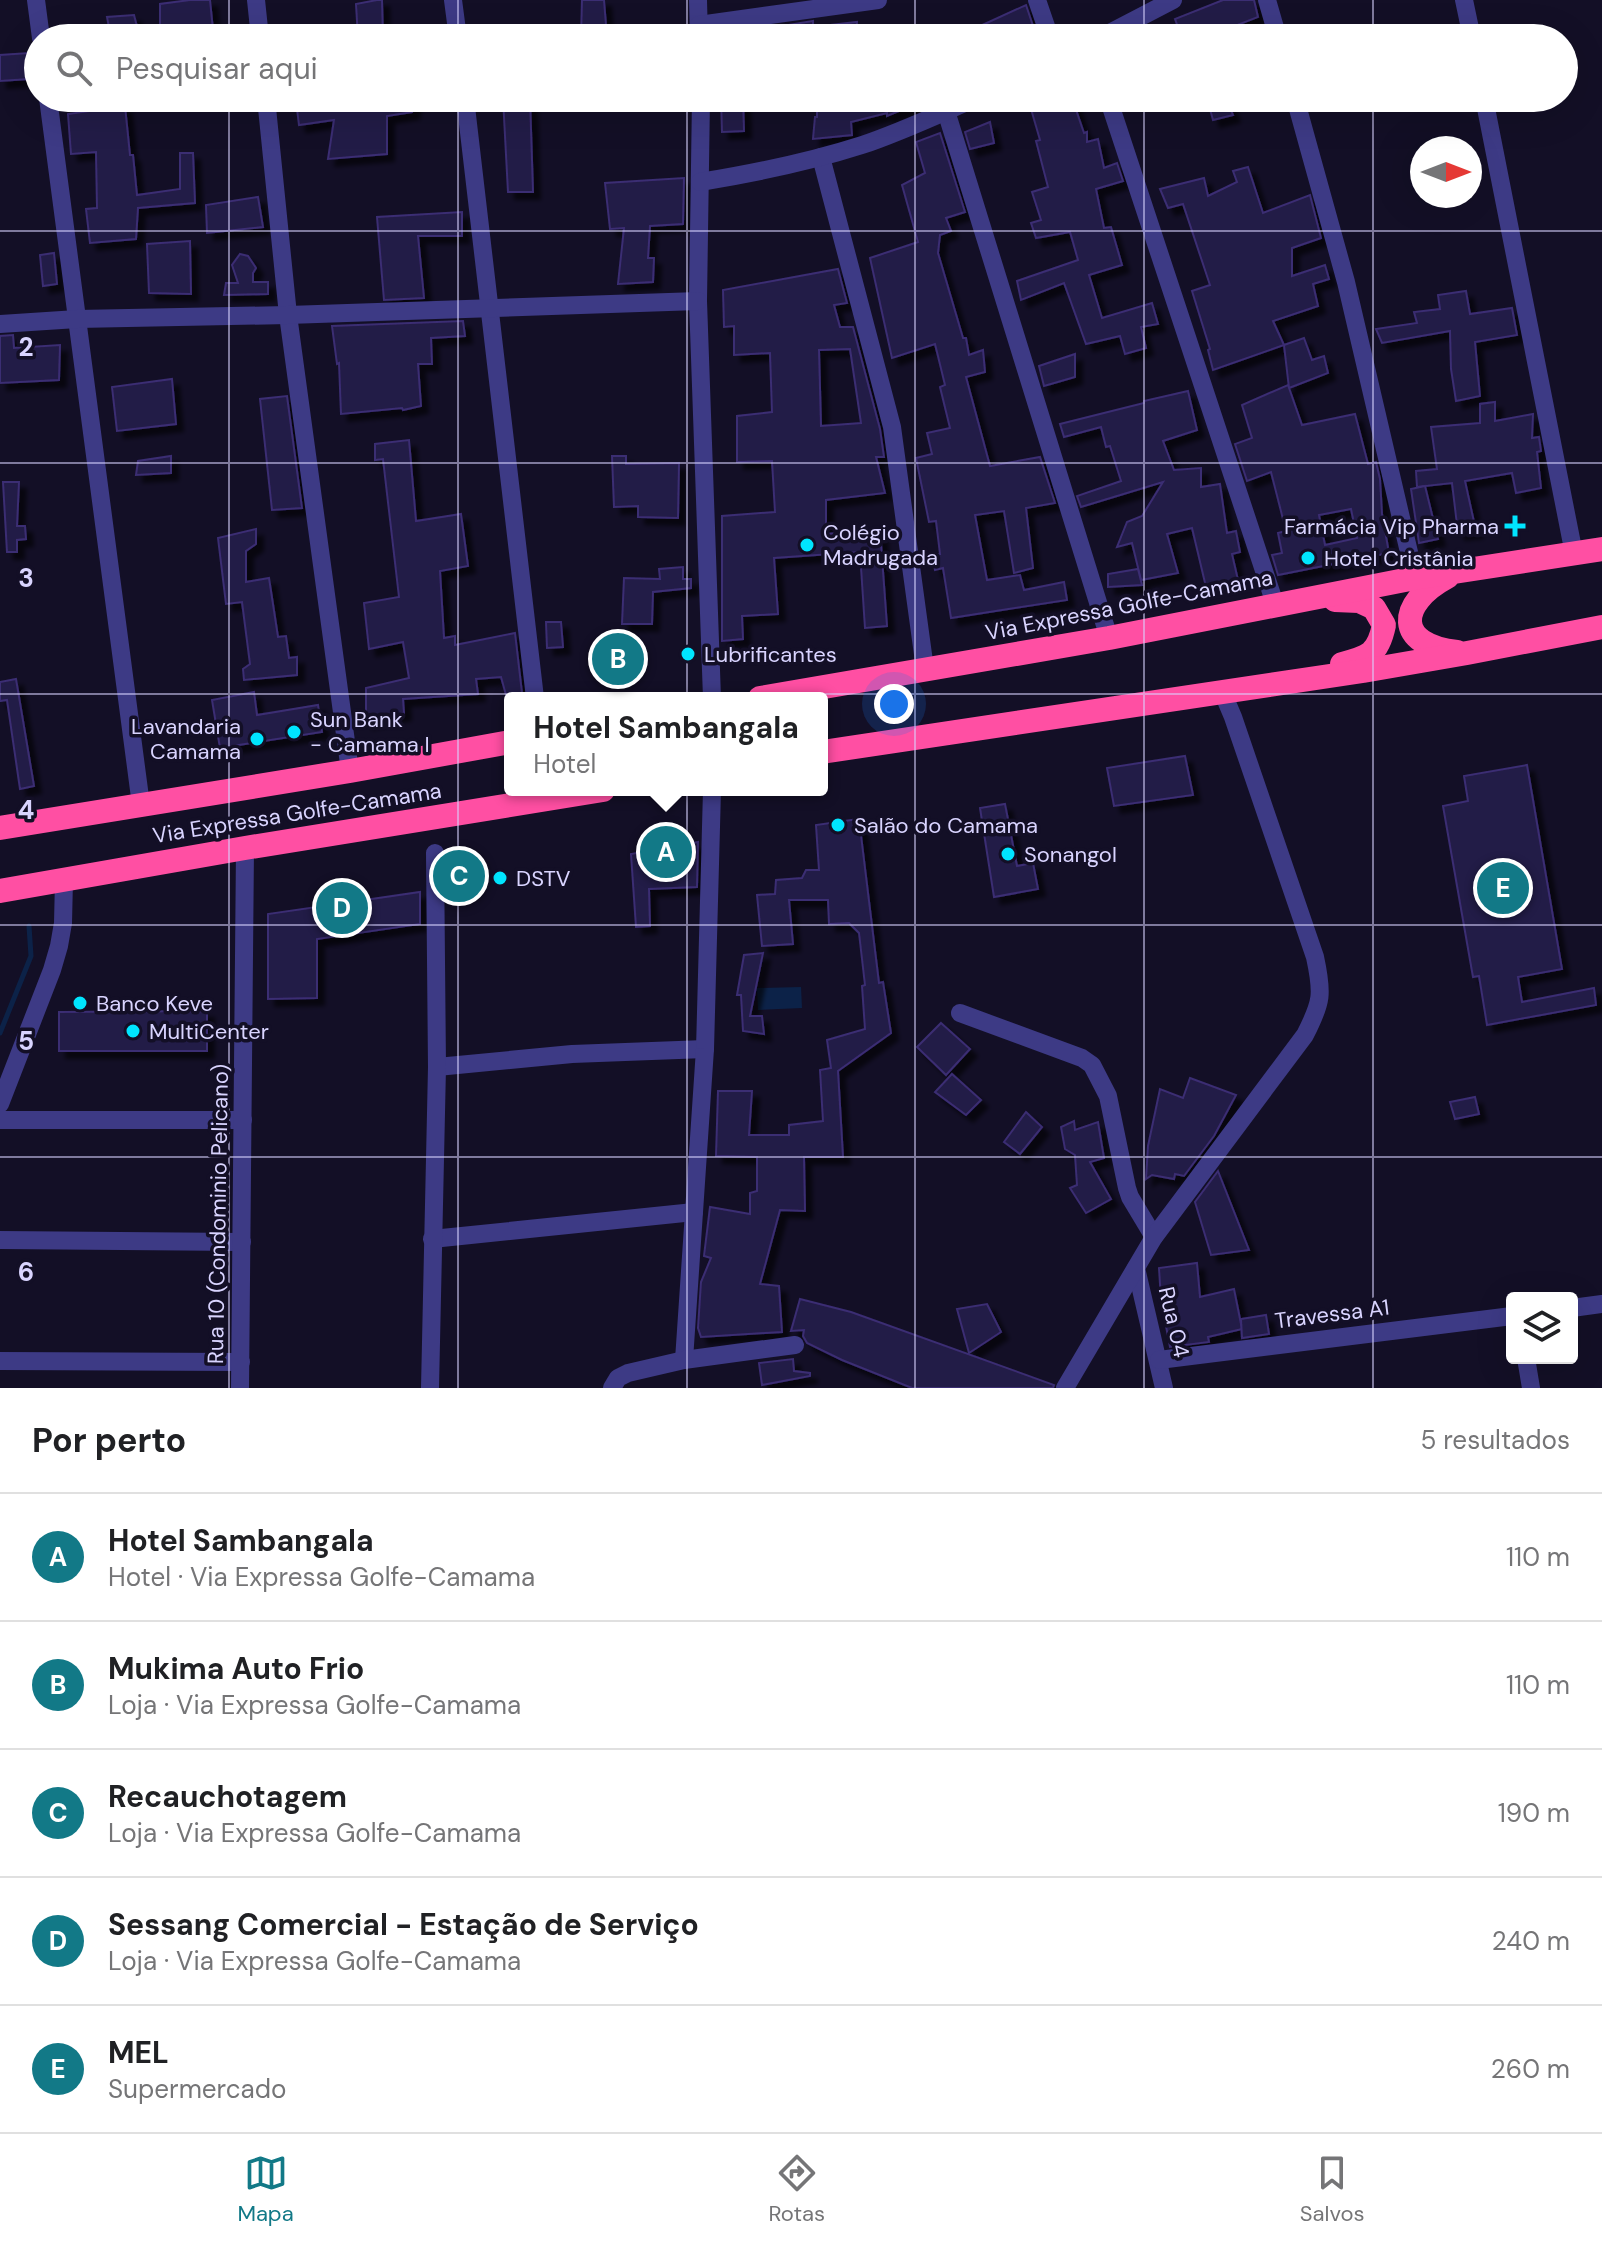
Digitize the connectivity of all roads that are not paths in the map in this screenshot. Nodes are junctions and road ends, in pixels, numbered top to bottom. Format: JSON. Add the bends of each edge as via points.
{"nodes":[{"id":1,"x":36,"y":0,"type":"edge"},
{"id":2,"x":256,"y":0,"type":"edge"},
{"id":3,"x":453,"y":0,"type":"edge"},
{"id":4,"x":698,"y":0,"type":"edge"},
{"id":5,"x":878,"y":0,"type":"edge"},
{"id":6,"x":1037,"y":0,"type":"edge"},
{"id":7,"x":1173,"y":0,"type":"edge"},
{"id":8,"x":1267,"y":0,"type":"edge"},
{"id":9,"x":1464,"y":0,"type":"edge"},
{"id":10,"x":39,"y":24,"type":"edge"},
{"id":11,"x":259,"y":24,"type":"edge"},
{"id":12,"x":456,"y":24,"type":"edge"},
{"id":13,"x":699,"y":24,"type":"edge"},
{"id":14,"x":744,"y":24,"type":"edge"},
{"id":15,"x":1045,"y":24,"type":"edge"},
{"id":16,"x":1127,"y":24,"type":"edge"},
{"id":17,"x":1274,"y":24,"type":"edge"},
{"id":18,"x":1469,"y":24,"type":"edge"},
{"id":19,"x":50,"y":112,"type":"edge"},
{"id":20,"x":267,"y":112,"type":"edge"},
{"id":21,"x":467,"y":112,"type":"edge"},
{"id":22,"x":701,"y":112,"type":"edge"},
{"id":23,"x":944,"y":112,"type":"edge"},
{"id":24,"x":946,"y":112,"type":"edge"},
{"id":25,"x":1113,"y":112,"type":"edge"},
{"id":26,"x":1299,"y":112,"type":"edge"},
{"id":27,"x":1487,"y":112,"type":"edge"},
{"id":28,"x":821,"y":157,"type":"junction"},
{"id":29,"x":700,"y":182,"type":"junction"},
{"id":30,"x":698,"y":301,"type":"junction"},
{"id":31,"x":490,"y":307,"type":"junction"},
{"id":32,"x":288,"y":315,"type":"junction"},
{"id":33,"x":77,"y":319,"type":"junction"},
{"id":34,"x":0,"y":324,"type":"edge"},
{"id":35,"x":1602,"y":549,"type":"edge"},
{"id":36,"x":1574,"y":554,"type":"junction"},
{"id":37,"x":1461,"y":570,"type":"junction"},
{"id":38,"x":1415,"y":578,"type":"junction"},
{"id":39,"x":1275,"y":604,"type":"junction"},
{"id":40,"x":1247,"y":612,"type":"junction"},
{"id":41,"x":1602,"y":627,"type":"edge"},
{"id":42,"x":1109,"y":638,"type":"junction"},
{"id":43,"x":1467,"y":653,"type":"junction"},
{"id":44,"x":925,"y":669,"type":"junction"},
{"id":45,"x":1255,"y":686,"type":"junction"},
{"id":46,"x":1222,"y":691,"type":"junction"},
{"id":47,"x":534,"y":692,"type":"edge"},
{"id":48,"x":712,"y":692,"type":"edge"},
{"id":49,"x":794,"y":692,"type":"edge"},
{"id":50,"x":504,"y":743,"type":"edge"},
{"id":51,"x":828,"y":751,"type":"edge"},
{"id":52,"x":350,"y":771,"type":"junction"},
{"id":53,"x":566,"y":796,"type":"edge"},
{"id":54,"x":712,"y":796,"type":"edge"},
{"id":55,"x":141,"y":805,"type":"junction"},
{"id":56,"x":0,"y":828,"type":"edge"},
{"id":57,"x":245,"y":848,"type":"junction"},
{"id":58,"x":435,"y":853,"type":"dead end"},
{"id":59,"x":64,"y":880,"type":"junction"},
{"id":60,"x":0,"y":891,"type":"edge"},
{"id":61,"x":960,"y":1013,"type":"dead end"},
{"id":62,"x":705,"y":1049,"type":"junction"},
{"id":63,"x":437,"y":1067,"type":"junction"},
{"id":64,"x":0,"y":1104,"type":"edge"},
{"id":65,"x":0,"y":1120,"type":"edge"},
{"id":66,"x":243,"y":1120,"type":"junction"},
{"id":67,"x":694,"y":1212,"type":"junction"},
{"id":68,"x":1154,"y":1237,"type":"junction"},
{"id":69,"x":432,"y":1239,"type":"junction"},
{"id":70,"x":0,"y":1240,"type":"edge"},
{"id":71,"x":242,"y":1242,"type":"junction"},
{"id":72,"x":1136,"y":1268,"type":"junction"},
{"id":73,"x":1602,"y":1304,"type":"edge"},
{"id":74,"x":1578,"y":1307,"type":"edge"},
{"id":75,"x":1506,"y":1317,"type":"edge"},
{"id":76,"x":795,"y":1345,"type":"dead end"},
{"id":77,"x":684,"y":1360,"type":"junction"},
{"id":78,"x":1159,"y":1360,"type":"junction"},
{"id":79,"x":0,"y":1361,"type":"edge"},
{"id":80,"x":241,"y":1362,"type":"junction"},
{"id":81,"x":1527,"y":1364,"type":"edge"},
{"id":82,"x":240,"y":1388,"type":"edge"},
{"id":83,"x":430,"y":1388,"type":"edge"},
{"id":84,"x":612,"y":1388,"type":"edge"},
{"id":85,"x":1065,"y":1388,"type":"edge"},
{"id":86,"x":1164,"y":1388,"type":"edge"},
{"id":87,"x":1531,"y":1388,"type":"edge"}],
"edges":[{"from":1,"to":10,"type":"street"},
{"from":2,"to":11,"type":"street"},
{"from":3,"to":12,"type":"street"},
{"from":4,"to":13,"type":"street"},
{"from":5,"to":14,"type":"street"},
{"from":6,"to":15,"type":"street"},
{"from":7,"to":16,"type":"street"},
{"from":8,"to":17,"type":"street"},
{"from":9,"to":18,"type":"street"},
{"from":19,"to":33,"type":"street"},
{"from":20,"to":32,"type":"street"},
{"from":21,"to":31,"type":"street"},
{"from":22,"to":29,"type":"street"},
{"from":23,"to":28,"type":"street"},
{"from":24,"to":42,"type":"street"},
{"from":25,"to":39,"type":"street"},
{"from":26,"to":38,"type":"street","via":[[1346,282]]},
{"from":27,"to":36,"type":"street"},
{"from":28,"to":29,"type":"street"},
{"from":28,"to":44,"type":"street","via":[[892,427]]},
{"from":29,"to":30,"type":"street"},
{"from":30,"to":31,"type":"street"},
{"from":30,"to":48,"type":"street"},
{"from":31,"to":32,"type":"street"},
{"from":31,"to":47,"type":"street"},
{"from":32,"to":33,"type":"street"},
{"from":32,"to":52,"type":"street"},
{"from":33,"to":34,"type":"street"},
{"from":33,"to":55,"type":"street"},
{"from":35,"to":36,"type":"highway","name":"Via Expressa Golfe-Camama"},
{"from":36,"to":37,"type":"highway","name":"Via Expressa Golfe-Camama"},
{"from":37,"to":38,"type":"highway","name":"Via Expressa Golfe-Camama"},
{"from":37,"to":43,"type":"highway","via":[[1422,593],[1409,623],[1416,638],[1432,647]]},
{"from":38,"to":39,"type":"highway","name":"Via Expressa Golfe-Camama"},
{"from":39,"to":40,"type":"highway","name":"Via Expressa Golfe-Camama"},
{"from":40,"to":42,"type":"highway","name":"Via Expressa Golfe-Camama"},
{"from":40,"to":45,"type":"highway","via":[[1341,599],[1374,608],[1384,625],[1380,643],[1369,656]]},
{"from":41,"to":43,"type":"highway"},
{"from":42,"to":44,"type":"highway","name":"Via Expressa Golfe-Camama"},
{"from":43,"to":45,"type":"highway"},
{"from":44,"to":49,"type":"highway","name":"Via Expressa Golfe-Camama"},
{"from":45,"to":46,"type":"highway"},
{"from":46,"to":51,"type":"highway"},
{"from":46,"to":68,"type":"street","via":[[1315,957],[1321,997],[1305,1035]]},
{"from":50,"to":52,"type":"highway","name":"Via Expressa Golfe-Camama"},
{"from":52,"to":55,"type":"highway","name":"Via Expressa Golfe-Camama"},
{"from":53,"to":57,"type":"highway","name":"Via Expressa Golfe-Camama"},
{"from":54,"to":62,"type":"street"},
{"from":55,"to":56,"type":"highway","name":"Via Expressa Golfe-Camama"},
{"from":57,"to":59,"type":"highway","name":"Via Expressa Golfe-Camama"},
{"from":57,"to":66,"type":"street","name":"Rua 10 (Condominio Pelicano)"},
{"from":58,"to":63,"type":"street"},
{"from":59,"to":60,"type":"highway","name":"Via Expressa Golfe-Camama"},
{"from":59,"to":64,"type":"street","via":[[59,946]]},
{"from":61,"to":68,"type":"street","via":[[1092,1065],[1108,1096],[1130,1197]]},
{"from":62,"to":63,"type":"street"},
{"from":62,"to":67,"type":"street"},
{"from":63,"to":69,"type":"street"},
{"from":65,"to":66,"type":"street"},
{"from":66,"to":71,"type":"street","name":"Rua 10 (Condominio Pelicano)"},
{"from":67,"to":69,"type":"street"},
{"from":67,"to":77,"type":"street"},
{"from":68,"to":72,"type":"street"},
{"from":69,"to":83,"type":"street"},
{"from":70,"to":71,"type":"street"},
{"from":71,"to":80,"type":"street","name":"Rua 10 (Condominio Pelicano)"},
{"from":72,"to":78,"type":"street","name":"Rua 04"},
{"from":72,"to":85,"type":"street"},
{"from":73,"to":74,"type":"street"},
{"from":75,"to":78,"type":"street","name":"Travessa A1"},
{"from":76,"to":77,"type":"street"},
{"from":77,"to":84,"type":"street","via":[[624,1374]]},
{"from":78,"to":86,"type":"street","name":"Rua 04"},
{"from":79,"to":80,"type":"street"},
{"from":80,"to":82,"type":"street","name":"Rua 10 (Condominio Pelicano)"},
{"from":81,"to":87,"type":"street"}]}
